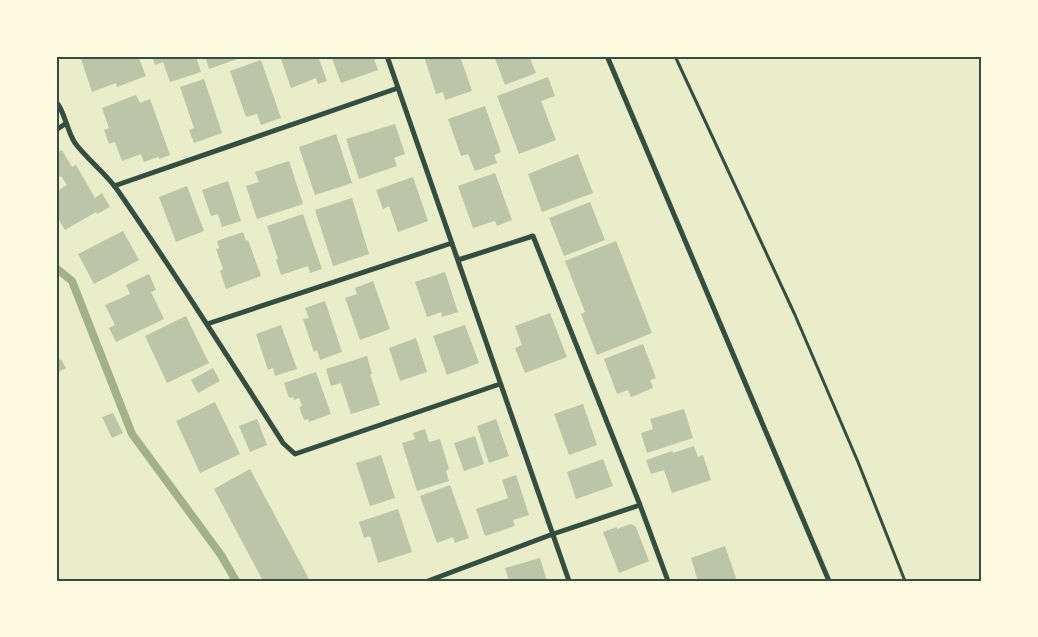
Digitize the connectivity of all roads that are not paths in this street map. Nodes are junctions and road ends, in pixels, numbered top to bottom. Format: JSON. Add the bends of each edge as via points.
{"nodes":[{"id":1,"x":387,"y":56,"type":"edge"},
{"id":2,"x":607,"y":56,"type":"edge"},
{"id":3,"x":398,"y":88,"type":"junction"},
{"id":4,"x":56,"y":102,"type":"edge"},
{"id":5,"x":65,"y":124,"type":"junction"},
{"id":6,"x":56,"y":130,"type":"edge"},
{"id":7,"x":114,"y":186,"type":"junction"},
{"id":8,"x":452,"y":243,"type":"junction"},
{"id":9,"x":458,"y":260,"type":"junction"},
{"id":10,"x":207,"y":324,"type":"junction"},
{"id":11,"x":500,"y":384,"type":"junction"},
{"id":12,"x":640,"y":505,"type":"junction"},
{"id":13,"x":552,"y":534,"type":"junction"},
{"id":14,"x":428,"y":581,"type":"edge"},
{"id":15,"x":569,"y":581,"type":"edge"},
{"id":16,"x":668,"y":581,"type":"edge"},
{"id":17,"x":829,"y":581,"type":"edge"}],
"edges":[{"from":1,"to":3,"type":"street"},
{"from":2,"to":17,"type":"street"},
{"from":3,"to":7,"type":"street"},
{"from":3,"to":8,"type":"street"},
{"from":4,"to":5,"type":"street","via":[[60,105]]},
{"from":5,"to":6,"type":"street"},
{"from":5,"to":7,"type":"street","via":[[75,142]]},
{"from":7,"to":10,"type":"street"},
{"from":8,"to":9,"type":"street"},
{"from":8,"to":10,"type":"street"},
{"from":9,"to":11,"type":"street"},
{"from":9,"to":12,"type":"street","via":[[533,236]]},
{"from":10,"to":11,"type":"street","via":[[283,442],[295,454]]},
{"from":11,"to":13,"type":"street"},
{"from":12,"to":13,"type":"street"},
{"from":12,"to":16,"type":"street"},
{"from":13,"to":14,"type":"street"},
{"from":13,"to":15,"type":"street"}]}
